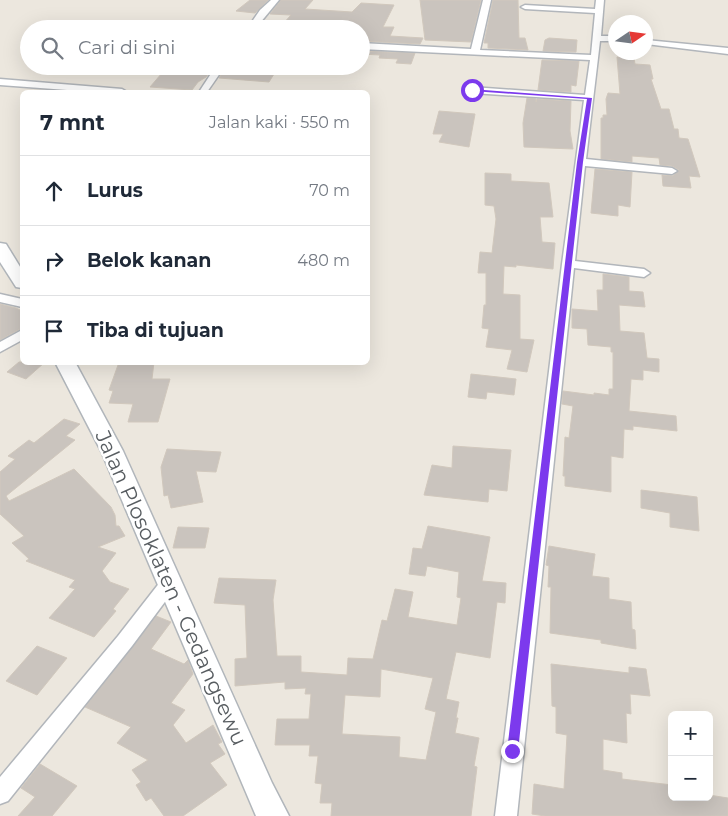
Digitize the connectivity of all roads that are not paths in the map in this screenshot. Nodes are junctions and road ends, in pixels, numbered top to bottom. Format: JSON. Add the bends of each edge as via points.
{"nodes":[{"id":1,"x":275,"y":0,"type":"edge"},
{"id":2,"x":487,"y":0,"type":"edge"},
{"id":3,"x":599,"y":6,"type":"edge"},
{"id":4,"x":525,"y":7,"type":"dead end"},
{"id":5,"x":257,"y":20,"type":"edge"},
{"id":6,"x":596,"y":38,"type":"junction"},
{"id":7,"x":608,"y":39,"type":"edge"},
{"id":8,"x":653,"y":43,"type":"edge"},
{"id":9,"x":370,"y":46,"type":"edge"},
{"id":10,"x":728,"y":50,"type":"edge"},
{"id":11,"x":475,"y":51,"type":"junction"},
{"id":12,"x":595,"y":58,"type":"junction"},
{"id":13,"x":215,"y":75,"type":"edge"},
{"id":14,"x":0,"y":82,"type":"edge"},
{"id":15,"x":98,"y":90,"type":"edge"},
{"id":16,"x":204,"y":90,"type":"edge"},
{"id":17,"x":472,"y":90,"type":"dead end"},
{"id":18,"x":590,"y":98,"type":"junction"},
{"id":19,"x":580,"y":162,"type":"junction"},
{"id":20,"x":672,"y":172,"type":"dead end"},
{"id":21,"x":0,"y":248,"type":"edge"},
{"id":22,"x":568,"y":264,"type":"junction"},
{"id":23,"x":644,"y":273,"type":"dead end"},
{"id":24,"x":20,"y":281,"type":"edge"},
{"id":25,"x":0,"y":298,"type":"edge"},
{"id":26,"x":20,"y":302,"type":"edge"},
{"id":27,"x":20,"y":335,"type":"edge"},
{"id":28,"x":0,"y":348,"type":"edge"},
{"id":29,"x":67,"y":365,"type":"edge"},
{"id":30,"x":170,"y":582,"type":"junction"},
{"id":31,"x":0,"y":794,"type":"edge"},
{"id":32,"x":273,"y":816,"type":"edge"},
{"id":33,"x":506,"y":816,"type":"edge"}],
"edges":[{"from":1,"to":5,"type":"street"},
{"from":2,"to":11,"type":"street"},
{"from":3,"to":4,"type":"street"},
{"from":3,"to":6,"type":"street"},
{"from":6,"to":7,"type":"street"},
{"from":6,"to":12,"type":"street"},
{"from":8,"to":10,"type":"street"},
{"from":9,"to":11,"type":"street"},
{"from":11,"to":12,"type":"street"},
{"from":12,"to":18,"type":"street"},
{"from":13,"to":16,"type":"street"},
{"from":14,"to":15,"type":"street"},
{"from":17,"to":18,"type":"street"},
{"from":18,"to":19,"type":"street"},
{"from":19,"to":20,"type":"street"},
{"from":19,"to":22,"type":"street"},
{"from":21,"to":24,"type":"main road"},
{"from":22,"to":23,"type":"street"},
{"from":22,"to":33,"type":"street"},
{"from":25,"to":26,"type":"street"},
{"from":27,"to":28,"type":"street"},
{"from":29,"to":30,"type":"main road","name":"Jalan Plosoklaten - Gedangsewu","via":[[112,451]]},
{"from":30,"to":31,"type":"street"},
{"from":30,"to":32,"type":"main road","name":"Jalan Plosoklaten - Gedangsewu"}]}
